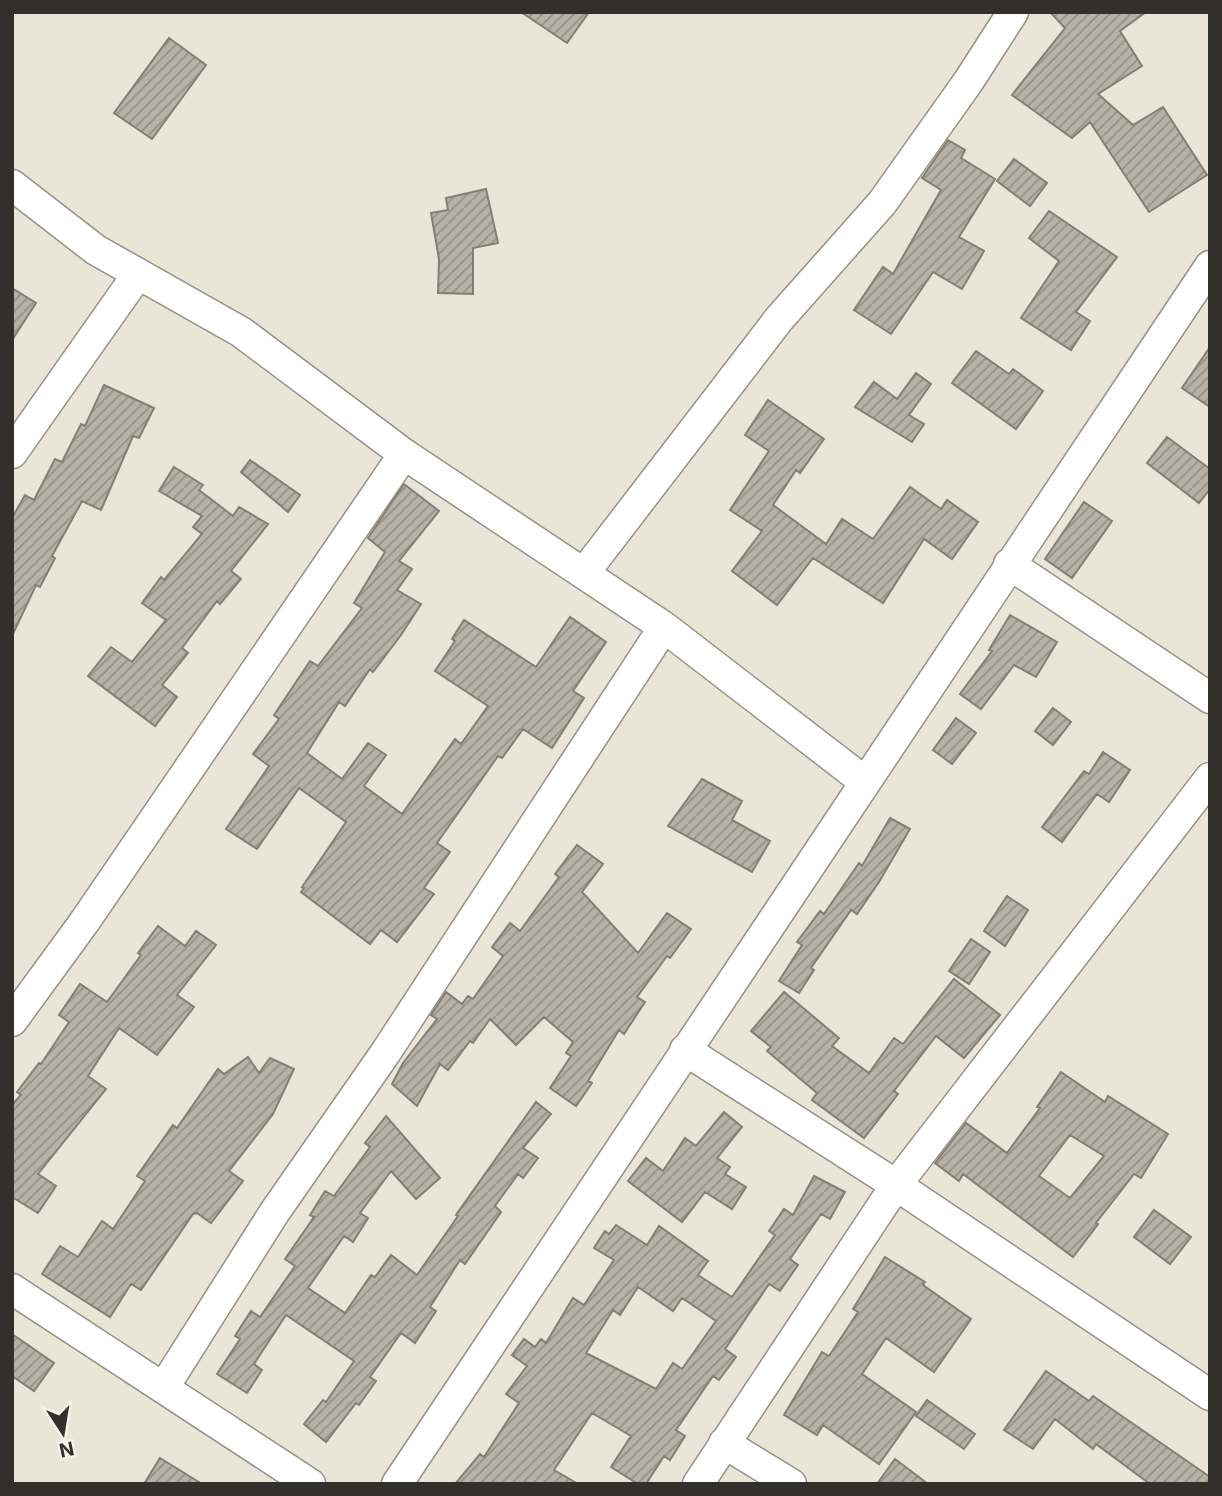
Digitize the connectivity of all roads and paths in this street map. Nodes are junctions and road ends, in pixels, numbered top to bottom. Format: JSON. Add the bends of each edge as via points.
{"nodes":[{"id":1,"x":1013,"y":12,"type":"edge"},
{"id":2,"x":12,"y":185,"type":"edge"},
{"id":3,"x":138,"y":274,"type":"junction"},
{"id":4,"x":1207,"y":276,"type":"edge"},
{"id":5,"x":12,"y":453,"type":"edge"},
{"id":6,"x":404,"y":454,"type":"junction"},
{"id":7,"x":1009,"y":564,"type":"junction"},
{"id":8,"x":584,"y":573,"type":"junction"},
{"id":9,"x":664,"y":626,"type":"junction"},
{"id":10,"x":1210,"y":698,"type":"edge"},
{"id":11,"x":1210,"y":778,"type":"edge"},
{"id":12,"x":864,"y":781,"type":"junction"},
{"id":13,"x":12,"y":1021,"type":"edge"},
{"id":14,"x":685,"y":1050,"type":"junction"},
{"id":15,"x":896,"y":1185,"type":"junction"},
{"id":16,"x":12,"y":1289,"type":"edge"},
{"id":17,"x":164,"y":1387,"type":"junction"},
{"id":18,"x":1210,"y":1395,"type":"edge"},
{"id":19,"x":724,"y":1443,"type":"junction"},
{"id":20,"x":310,"y":1484,"type":"edge"},
{"id":21,"x":397,"y":1484,"type":"edge"},
{"id":22,"x":698,"y":1484,"type":"edge"},
{"id":23,"x":791,"y":1484,"type":"edge"}],
"edges":[{"from":1,"to":8,"type":"street","via":[[881,203],[779,319]]},
{"from":2,"to":3,"type":"street","via":[[96,250]]},
{"from":3,"to":5,"type":"street"},
{"from":3,"to":6,"type":"street","via":[[241,331]]},
{"from":4,"to":7,"type":"street"},
{"from":6,"to":8,"type":"street"},
{"from":6,"to":13,"type":"street"},
{"from":7,"to":10,"type":"street"},
{"from":7,"to":12,"type":"street"},
{"from":8,"to":9,"type":"street"},
{"from":9,"to":12,"type":"street"},
{"from":9,"to":17,"type":"street","via":[[386,1052],[274,1213]]},
{"from":11,"to":15,"type":"street"},
{"from":12,"to":14,"type":"street"},
{"from":14,"to":15,"type":"street"},
{"from":14,"to":21,"type":"street"},
{"from":15,"to":18,"type":"street"},
{"from":15,"to":19,"type":"street"},
{"from":16,"to":17,"type":"street"},
{"from":17,"to":20,"type":"street"},
{"from":19,"to":22,"type":"street"},
{"from":19,"to":23,"type":"street"}]}
